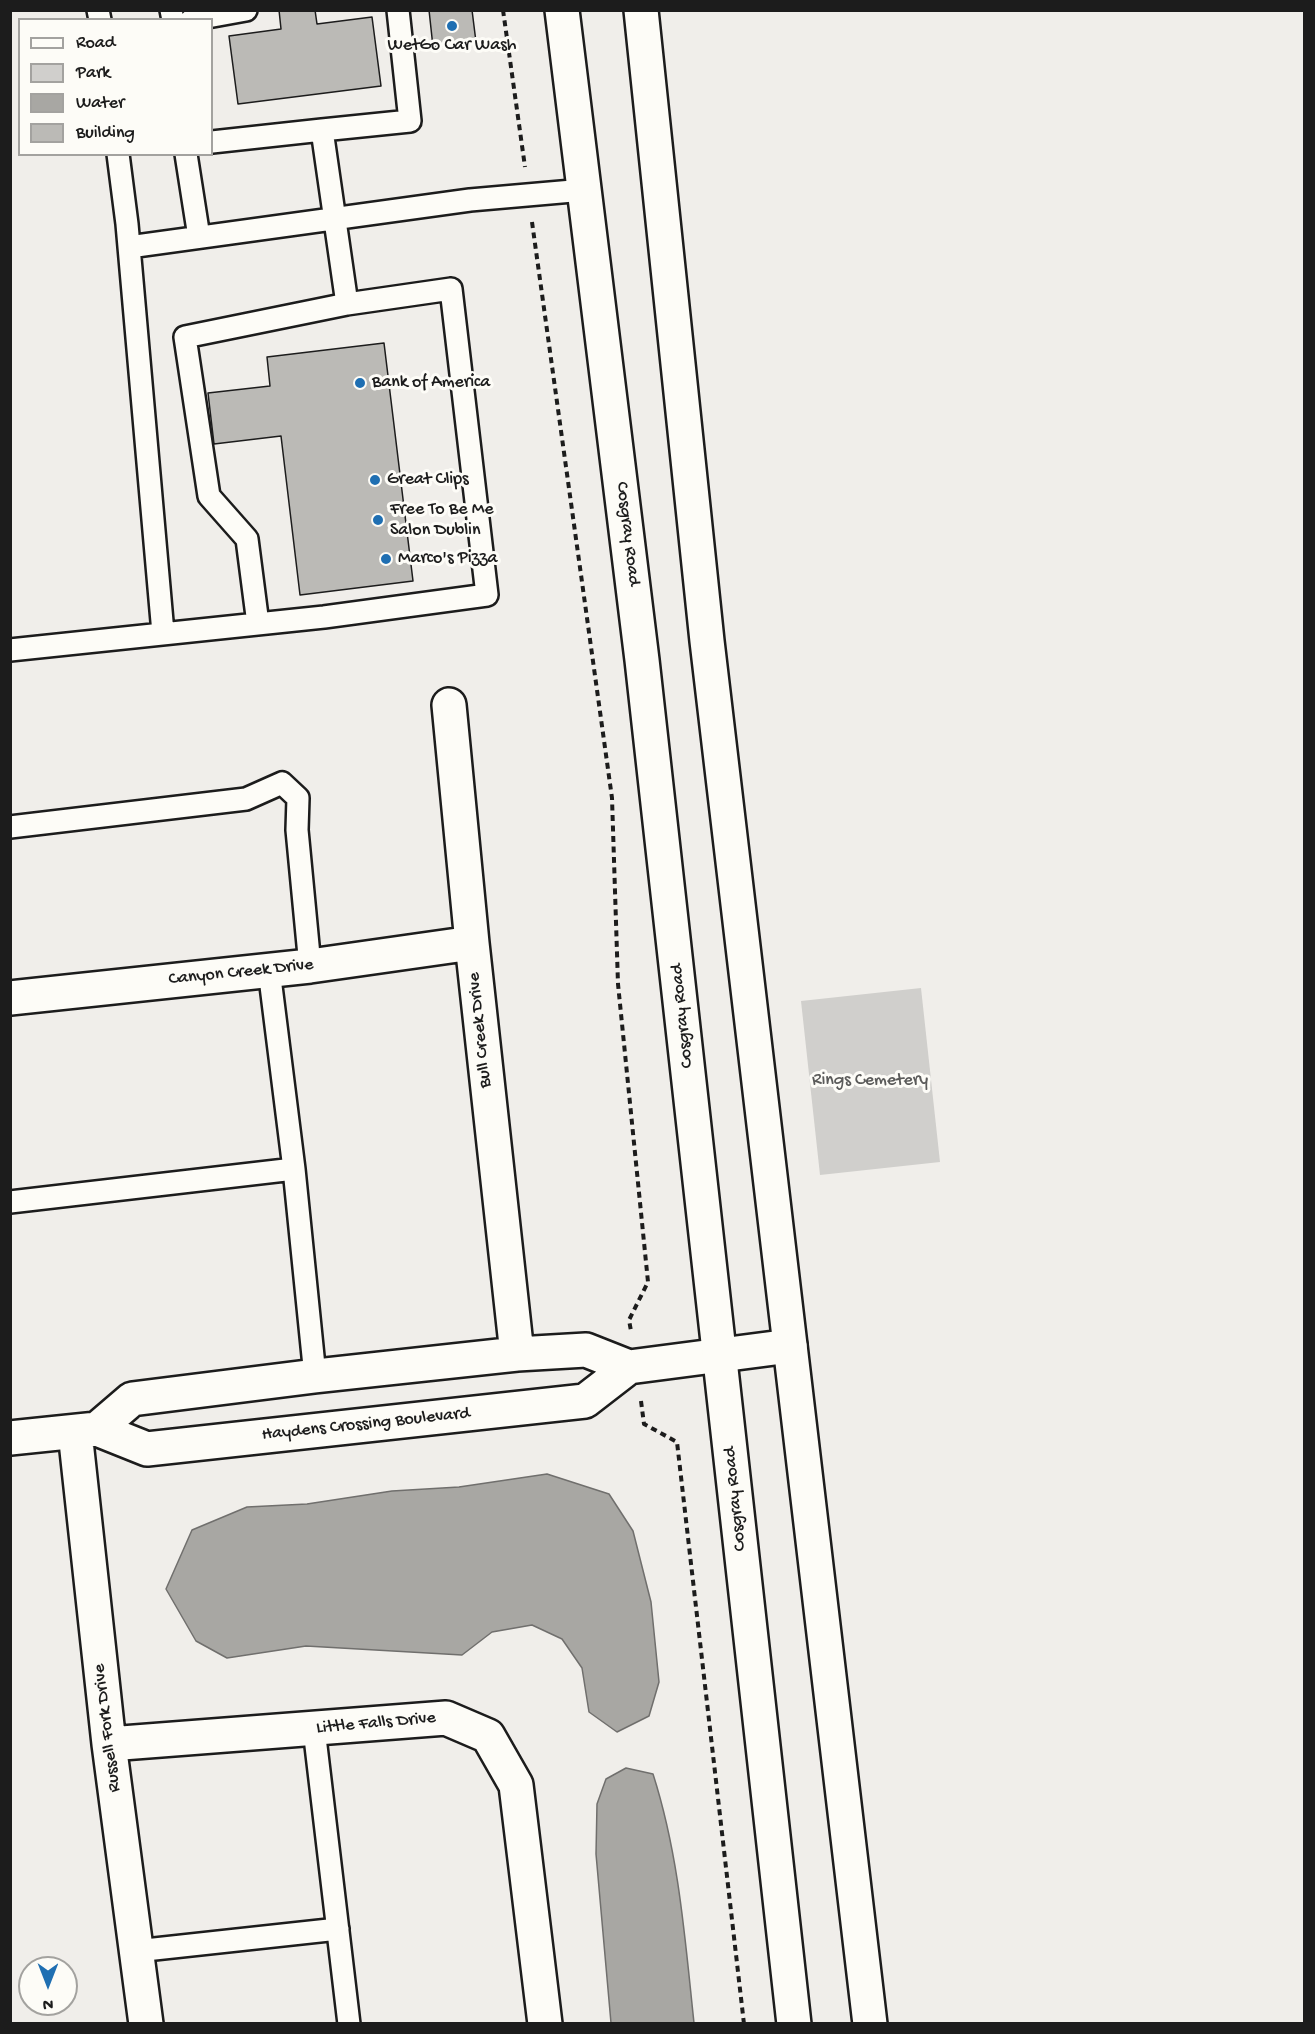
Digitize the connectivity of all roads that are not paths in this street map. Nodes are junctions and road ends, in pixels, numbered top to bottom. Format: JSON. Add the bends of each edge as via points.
{"nodes":[{"id":1,"x":246,"y":10,"type":"edge"},
{"id":2,"x":398,"y":10,"type":"edge"},
{"id":3,"x":562,"y":10,"type":"edge"},
{"id":4,"x":641,"y":10,"type":"edge"},
{"id":5,"x":202,"y":18,"type":"edge"},
{"id":6,"x":322,"y":130,"type":"junction"},
{"id":7,"x":213,"y":142,"type":"edge"},
{"id":8,"x":118,"y":156,"type":"edge"},
{"id":9,"x":186,"y":156,"type":"edge"},
{"id":10,"x":584,"y":190,"type":"junction"},
{"id":11,"x":334,"y":219,"type":"junction"},
{"id":12,"x":198,"y":237,"type":"junction"},
{"id":13,"x":129,"y":247,"type":"junction"},
{"id":14,"x":347,"y":304,"type":"junction"},
{"id":15,"x":258,"y":624,"type":"junction"},
{"id":16,"x":163,"y":633,"type":"junction"},
{"id":17,"x":10,"y":650,"type":"edge"},
{"id":18,"x":449,"y":705,"type":"dead end"},
{"id":19,"x":10,"y":827,"type":"edge"},
{"id":20,"x":472,"y":943,"type":"junction"},
{"id":21,"x":310,"y":966,"type":"junction"},
{"id":22,"x":269,"y":970,"type":"junction"},
{"id":23,"x":10,"y":998,"type":"edge"},
{"id":24,"x":294,"y":1169,"type":"junction"},
{"id":25,"x":10,"y":1202,"type":"edge"},
{"id":26,"x":789,"y":1346,"type":"junction"},
{"id":27,"x":517,"y":1354,"type":"junction"},
{"id":28,"x":720,"y":1354,"type":"junction"},
{"id":29,"x":634,"y":1366,"type":"junction"},
{"id":30,"x":315,"y":1376,"type":"junction"},
{"id":31,"x":86,"y":1430,"type":"junction"},
{"id":32,"x":10,"y":1438,"type":"edge"},
{"id":33,"x":314,"y":1729,"type":"junction"},
{"id":34,"x":109,"y":1744,"type":"junction"},
{"id":35,"x":338,"y":1929,"type":"junction"},
{"id":36,"x":136,"y":1951,"type":"junction"},
{"id":37,"x":146,"y":2024,"type":"edge"},
{"id":38,"x":349,"y":2024,"type":"edge"},
{"id":39,"x":545,"y":2024,"type":"edge"},
{"id":40,"x":794,"y":2024,"type":"edge"},
{"id":41,"x":870,"y":2024,"type":"edge"}],
"edges":[{"from":1,"to":5,"type":"lane"},
{"from":2,"to":6,"type":"lane","via":[[410,121]]},
{"from":3,"to":10,"type":"main road","name":"Cosgray Road"},
{"from":4,"to":26,"type":"main road","via":[[707,641]]},
{"from":6,"to":7,"type":"lane"},
{"from":6,"to":11,"type":"lane"},
{"from":8,"to":13,"type":"lane"},
{"from":9,"to":12,"type":"lane"},
{"from":10,"to":11,"type":"lane","via":[[470,200]]},
{"from":10,"to":28,"type":"main road","name":"Cosgray Road","via":[[641,648]]},
{"from":11,"to":12,"type":"lane"},
{"from":11,"to":14,"type":"lane"},
{"from":12,"to":13,"type":"lane"},
{"from":13,"to":16,"type":"lane"},
{"from":14,"to":15,"type":"lane","via":[[185,338],[209,496],[247,539]]},
{"from":14,"to":15,"type":"lane","via":[[451,289],[487,595]]},
{"from":15,"to":16,"type":"lane"},
{"from":16,"to":17,"type":"lane"},
{"from":18,"to":20,"type":"main road","name":"Bull Creek Drive"},
{"from":19,"to":21,"type":"lane","via":[[246,799],[282,783],[298,798],[297,830]]},
{"from":20,"to":21,"type":"main road","name":"Canyon Creek Drive"},
{"from":20,"to":27,"type":"main road","name":"Bull Creek Drive"},
{"from":21,"to":22,"type":"main road","name":"Canyon Creek Drive"},
{"from":22,"to":23,"type":"main road","name":"Canyon Creek Drive"},
{"from":22,"to":24,"type":"lane"},
{"from":24,"to":25,"type":"lane"},
{"from":24,"to":30,"type":"lane"},
{"from":26,"to":28,"type":"main road","name":"Haydens Crossing Boulevard"},
{"from":26,"to":41,"type":"main road"},
{"from":27,"to":29,"type":"main road","name":"Haydens Crossing Boulevard","via":[[586,1350]]},
{"from":27,"to":30,"type":"main road","name":"Haydens Crossing Boulevard"},
{"from":28,"to":29,"type":"main road","name":"Haydens Crossing Boulevard"},
{"from":28,"to":40,"type":"main road","name":"Cosgray Road"},
{"from":29,"to":31,"type":"main road","name":"Haydens Crossing Boulevard","via":[[585,1401],[147,1449]]},
{"from":30,"to":31,"type":"main road","name":"Haydens Crossing Boulevard","via":[[132,1400]]},
{"from":31,"to":32,"type":"main road","name":"Haydens Crossing Boulevard"},
{"from":31,"to":34,"type":"main road","name":"Russell Fork Drive"},
{"from":33,"to":34,"type":"main road","name":"Little Falls Drive"},
{"from":33,"to":35,"type":"lane"},
{"from":33,"to":39,"type":"main road","name":"Little Falls Drive","via":[[446,1718],[488,1736],[516,1785]]},
{"from":34,"to":36,"type":"main road","name":"Russell Fork Drive"},
{"from":35,"to":36,"type":"lane"},
{"from":35,"to":38,"type":"lane"},
{"from":36,"to":37,"type":"main road","name":"Russell Fork Drive"}]}
